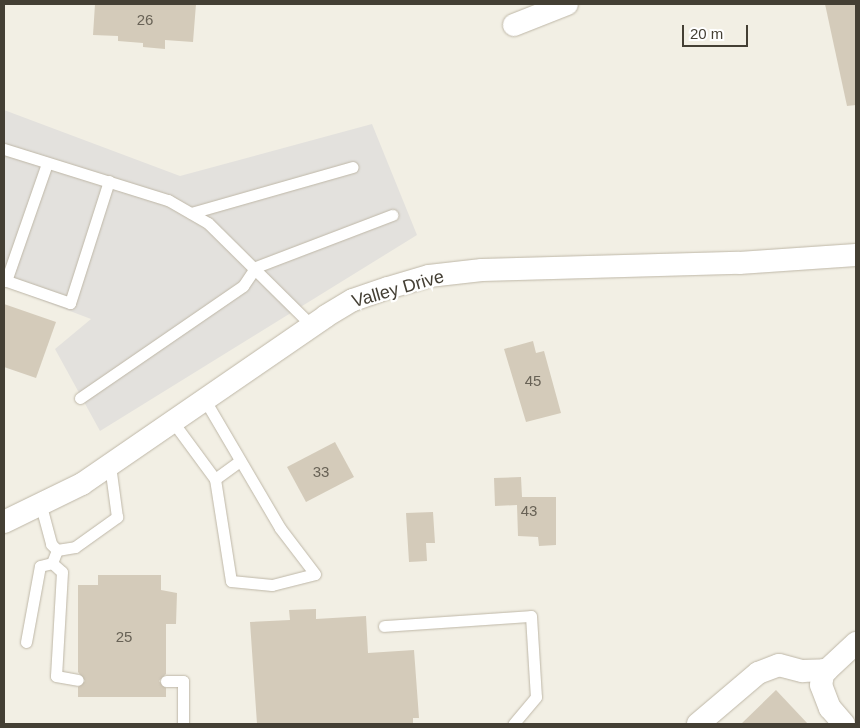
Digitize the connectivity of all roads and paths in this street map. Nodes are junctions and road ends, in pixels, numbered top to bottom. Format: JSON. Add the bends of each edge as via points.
{"nodes":[{"id":1,"x":567,"y":4,"type":"edge"},
{"id":2,"x":514,"y":25,"type":"dead end"},
{"id":3,"x":4,"y":149,"type":"edge"},
{"id":4,"x":47,"y":162,"type":"junction"},
{"id":5,"x":353,"y":167,"type":"dead end"},
{"id":6,"x":109,"y":182,"type":"junction"},
{"id":7,"x":191,"y":213,"type":"junction"},
{"id":8,"x":392,"y":215,"type":"dead end"},
{"id":9,"x":856,"y":255,"type":"edge"},
{"id":10,"x":256,"y":267,"type":"junction"},
{"id":11,"x":5,"y":281,"type":"edge"},
{"id":12,"x":312,"y":326,"type":"junction"},
{"id":13,"x":80,"y":398,"type":"dead end"},
{"id":14,"x":205,"y":400,"type":"junction"},
{"id":15,"x":173,"y":422,"type":"junction"},
{"id":16,"x":240,"y":460,"type":"junction"},
{"id":17,"x":110,"y":465,"type":"junction"},
{"id":18,"x":215,"y":479,"type":"junction"},
{"id":19,"x":41,"y":506,"type":"junction"},
{"id":20,"x":4,"y":522,"type":"edge"},
{"id":21,"x":57,"y":550,"type":"junction"},
{"id":22,"x":52,"y":563,"type":"junction"},
{"id":23,"x":384,"y":626,"type":"dead end"},
{"id":24,"x":26,"y":642,"type":"dead end"},
{"id":25,"x":856,"y":643,"type":"edge"},
{"id":26,"x":824,"y":670,"type":"junction"},
{"id":27,"x":78,"y":680,"type":"dead end"},
{"id":28,"x":166,"y":681,"type":"dead end"},
{"id":29,"x":183,"y":724,"type":"edge"},
{"id":30,"x":513,"y":724,"type":"edge"},
{"id":31,"x":698,"y":724,"type":"edge"},
{"id":32,"x":844,"y":724,"type":"edge"}],
"edges":[{"from":1,"to":2,"type":"street"},
{"from":3,"to":4,"type":"lane"},
{"from":4,"to":6,"type":"lane"},
{"from":4,"to":11,"type":"lane"},
{"from":5,"to":7,"type":"lane"},
{"from":6,"to":7,"type":"lane","via":[[168,200]]},
{"from":6,"to":11,"type":"lane","via":[[70,303]]},
{"from":7,"to":10,"type":"lane","via":[[208,222]]},
{"from":8,"to":10,"type":"lane"},
{"from":9,"to":12,"type":"street","name":"Valley Drive","via":[[739,263],[482,270],[429,276],[353,300]]},
{"from":10,"to":12,"type":"lane"},
{"from":10,"to":13,"type":"lane","via":[[242,286]]},
{"from":12,"to":14,"type":"street","name":"Valley Drive"},
{"from":14,"to":15,"type":"street","name":"Valley Drive"},
{"from":14,"to":16,"type":"lane"},
{"from":15,"to":17,"type":"street","name":"Valley Drive"},
{"from":15,"to":18,"type":"lane"},
{"from":16,"to":18,"type":"lane"},
{"from":16,"to":18,"type":"lane","via":[[280,528],[315,574],[272,585],[231,581]]},
{"from":17,"to":19,"type":"street","name":"Valley Drive"},
{"from":17,"to":21,"type":"lane","via":[[116,517],[75,547]]},
{"from":19,"to":20,"type":"street","name":"Valley Drive"},
{"from":19,"to":21,"type":"lane","via":[[51,544]]},
{"from":21,"to":22,"type":"lane"},
{"from":22,"to":24,"type":"lane","via":[[40,566]]},
{"from":22,"to":27,"type":"lane","via":[[62,572],[56,676]]},
{"from":23,"to":30,"type":"lane","via":[[531,616],[536,697]]},
{"from":25,"to":26,"type":"street"},
{"from":26,"to":31,"type":"street","via":[[802,671],[779,665],[758,673]]},
{"from":26,"to":32,"type":"street","via":[[821,685],[830,708]]},
{"from":28,"to":29,"type":"lane","via":[[183,681]]}]}
